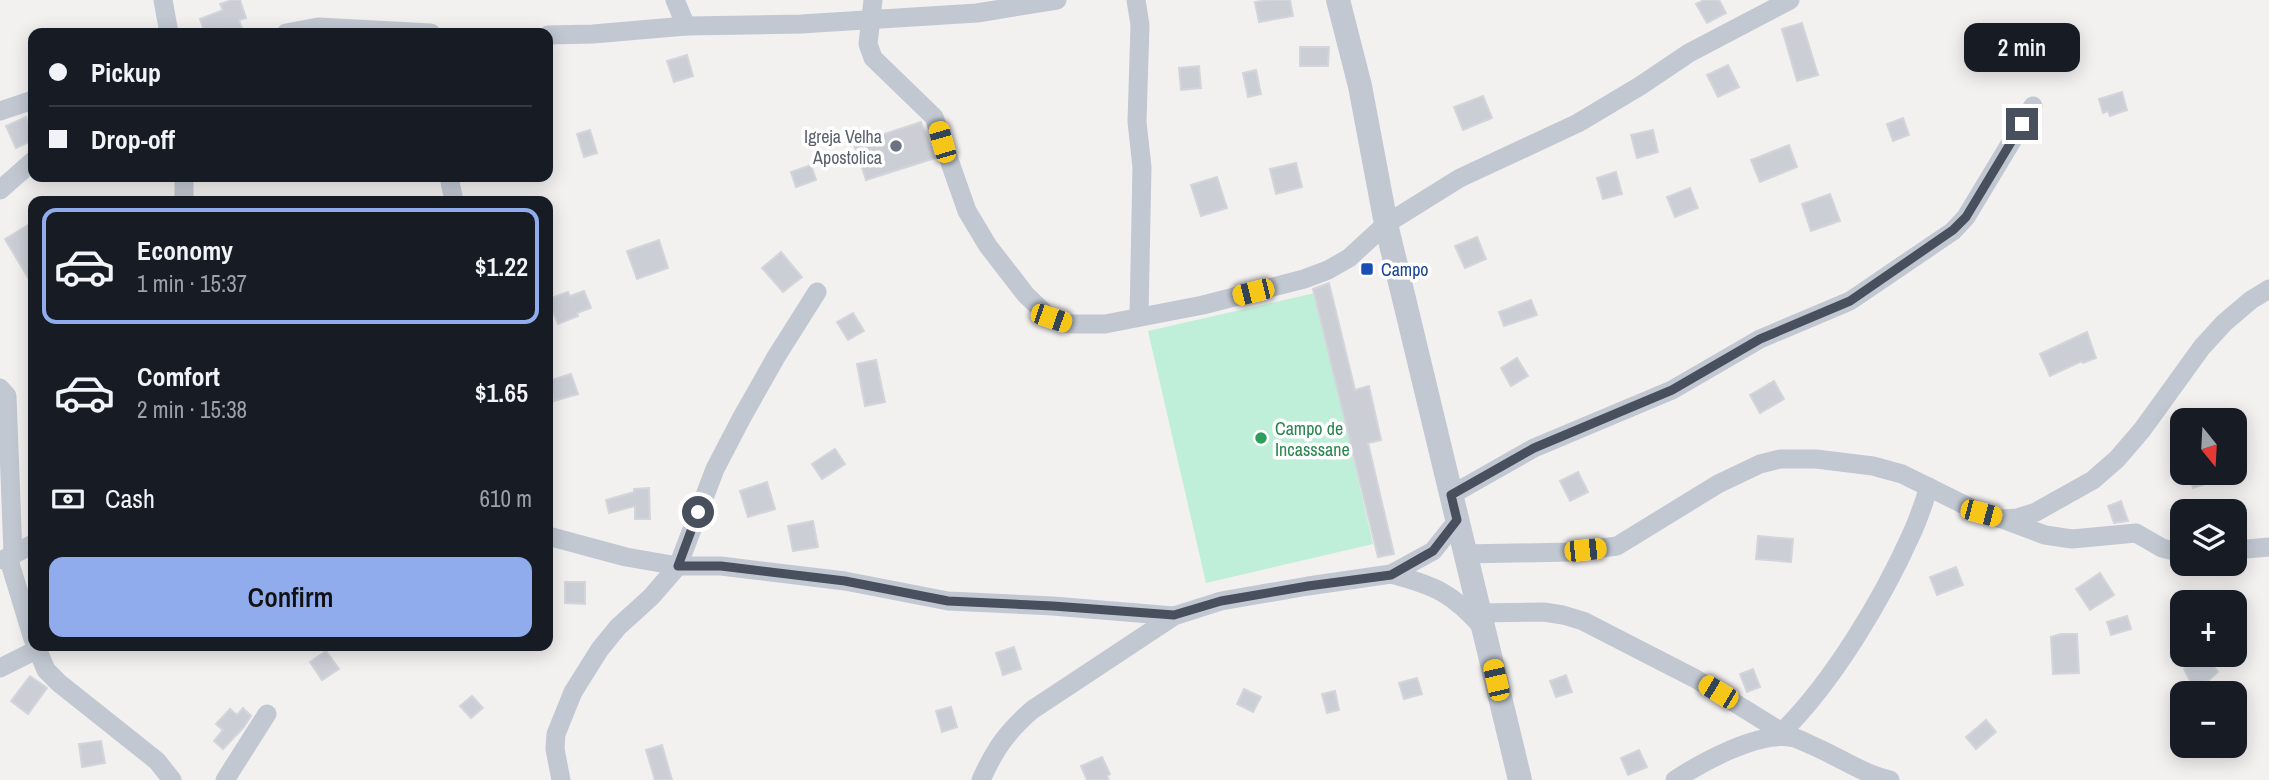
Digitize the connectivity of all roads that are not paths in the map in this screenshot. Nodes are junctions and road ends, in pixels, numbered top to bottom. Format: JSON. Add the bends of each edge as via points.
{"nodes":[{"id":1,"x":163,"y":0,"type":"edge"},
{"id":2,"x":675,"y":0,"type":"edge"},
{"id":3,"x":1057,"y":0,"type":"edge"},
{"id":4,"x":1136,"y":0,"type":"edge"},
{"id":5,"x":1338,"y":0,"type":"edge"},
{"id":6,"x":1790,"y":0,"type":"edge"},
{"id":7,"x":872,"y":9,"type":"edge"},
{"id":8,"x":686,"y":26,"type":"junction"},
{"id":9,"x":168,"y":28,"type":"edge"},
{"id":10,"x":313,"y":28,"type":"edge"},
{"id":11,"x":335,"y":28,"type":"edge"},
{"id":12,"x":553,"y":35,"type":"edge"},
{"id":13,"x":28,"y":102,"type":"edge"},
{"id":14,"x":2033,"y":106,"type":"dead end"},
{"id":15,"x":0,"y":111,"type":"edge"},
{"id":16,"x":28,"y":165,"type":"edge"},
{"id":17,"x":0,"y":190,"type":"edge"},
{"id":18,"x":1386,"y":224,"type":"junction"},
{"id":19,"x":2269,"y":289,"type":"edge"},
{"id":20,"x":817,"y":292,"type":"dead end"},
{"id":21,"x":1139,"y":316,"type":"junction"},
{"id":22,"x":0,"y":388,"type":"edge"},
{"id":23,"x":1929,"y":487,"type":"junction"},
{"id":24,"x":1451,"y":495,"type":"junction"},
{"id":25,"x":2001,"y":519,"type":"junction"},
{"id":26,"x":1457,"y":520,"type":"junction"},
{"id":27,"x":553,"y":537,"type":"edge"},
{"id":28,"x":28,"y":547,"type":"edge"},
{"id":29,"x":2269,"y":547,"type":"edge"},
{"id":30,"x":2247,"y":549,"type":"edge"},
{"id":31,"x":2170,"y":550,"type":"edge"},
{"id":32,"x":1465,"y":554,"type":"junction"},
{"id":33,"x":7,"y":558,"type":"edge"},
{"id":34,"x":678,"y":566,"type":"junction"},
{"id":35,"x":1391,"y":575,"type":"junction"},
{"id":36,"x":1174,"y":615,"type":"junction"},
{"id":37,"x":28,"y":620,"type":"edge"},
{"id":38,"x":1483,"y":622,"type":"junction"},
{"id":39,"x":28,"y":649,"type":"edge"},
{"id":40,"x":39,"y":651,"type":"edge"},
{"id":41,"x":0,"y":668,"type":"edge"},
{"id":42,"x":267,"y":714,"type":"dead end"},
{"id":43,"x":1786,"y":734,"type":"junction"},
{"id":44,"x":172,"y":780,"type":"edge"},
{"id":45,"x":225,"y":780,"type":"edge"},
{"id":46,"x":561,"y":780,"type":"edge"},
{"id":47,"x":981,"y":780,"type":"edge"},
{"id":48,"x":1520,"y":780,"type":"edge"},
{"id":49,"x":1675,"y":780,"type":"edge"},
{"id":50,"x":1890,"y":780,"type":"edge"}],
"edges":[{"from":1,"to":9,"type":"street"},
{"from":2,"to":8,"type":"street"},
{"from":3,"to":7,"type":"street","via":[[976,13]]},
{"from":4,"to":21,"type":"street","via":[[1142,166]]},
{"from":5,"to":18,"type":"street"},
{"from":6,"to":18,"type":"street","via":[[1689,53],[1578,123],[1460,178]]},
{"from":7,"to":8,"type":"street","via":[[801,24]]},
{"from":7,"to":21,"type":"street","via":[[868,44],[873,58],[934,117],[967,211],[1026,295],[1051,318],[1068,324],[1105,324]]},
{"from":8,"to":12,"type":"street"},
{"from":10,"to":11,"type":"street"},
{"from":13,"to":15,"type":"street"},
{"from":14,"to":24,"type":"street","via":[[1966,217],[1850,301],[1760,339],[1672,390],[1534,448]]},
{"from":16,"to":17,"type":"street"},
{"from":18,"to":21,"type":"street","via":[[1349,258],[1316,274],[1203,305]]},
{"from":18,"to":24,"type":"street"},
{"from":19,"to":25,"type":"street","via":[[2224,323],[2142,430],[2093,480],[2036,512]]},
{"from":20,"to":34,"type":"street","via":[[715,469]]},
{"from":22,"to":33,"type":"street","via":[[7,396]]},
{"from":23,"to":25,"type":"street"},
{"from":23,"to":32,"type":"street","via":[[1874,466],[1780,459],[1718,484],[1617,546],[1571,552]]},
{"from":23,"to":43,"type":"street","via":[[1913,532],[1882,590],[1844,655]]},
{"from":24,"to":26,"type":"street"},
{"from":25,"to":31,"type":"street","via":[[2072,539],[2136,533]]},
{"from":26,"to":32,"type":"street"},
{"from":26,"to":35,"type":"street","via":[[1433,551]]},
{"from":27,"to":34,"type":"street"},
{"from":28,"to":33,"type":"street"},
{"from":29,"to":30,"type":"street"},
{"from":32,"to":38,"type":"street"},
{"from":33,"to":37,"type":"street"},
{"from":34,"to":36,"type":"street","via":[[721,566],[845,581],[948,601]]},
{"from":34,"to":46,"type":"street","via":[[618,627],[573,692],[556,734]]},
{"from":35,"to":36,"type":"street","via":[[1221,601]]},
{"from":35,"to":38,"type":"street","via":[[1440,590]]},
{"from":36,"to":47,"type":"street","via":[[1032,710],[1011,729]]},
{"from":38,"to":43,"type":"street","via":[[1544,612],[1583,621],[1696,679]]},
{"from":38,"to":48,"type":"street"},
{"from":39,"to":41,"type":"street"},
{"from":40,"to":44,"type":"street","via":[[46,670],[59,683],[157,761]]},
{"from":42,"to":45,"type":"street"},
{"from":43,"to":49,"type":"street","via":[[1735,747]]},
{"from":43,"to":50,"type":"street"}]}
